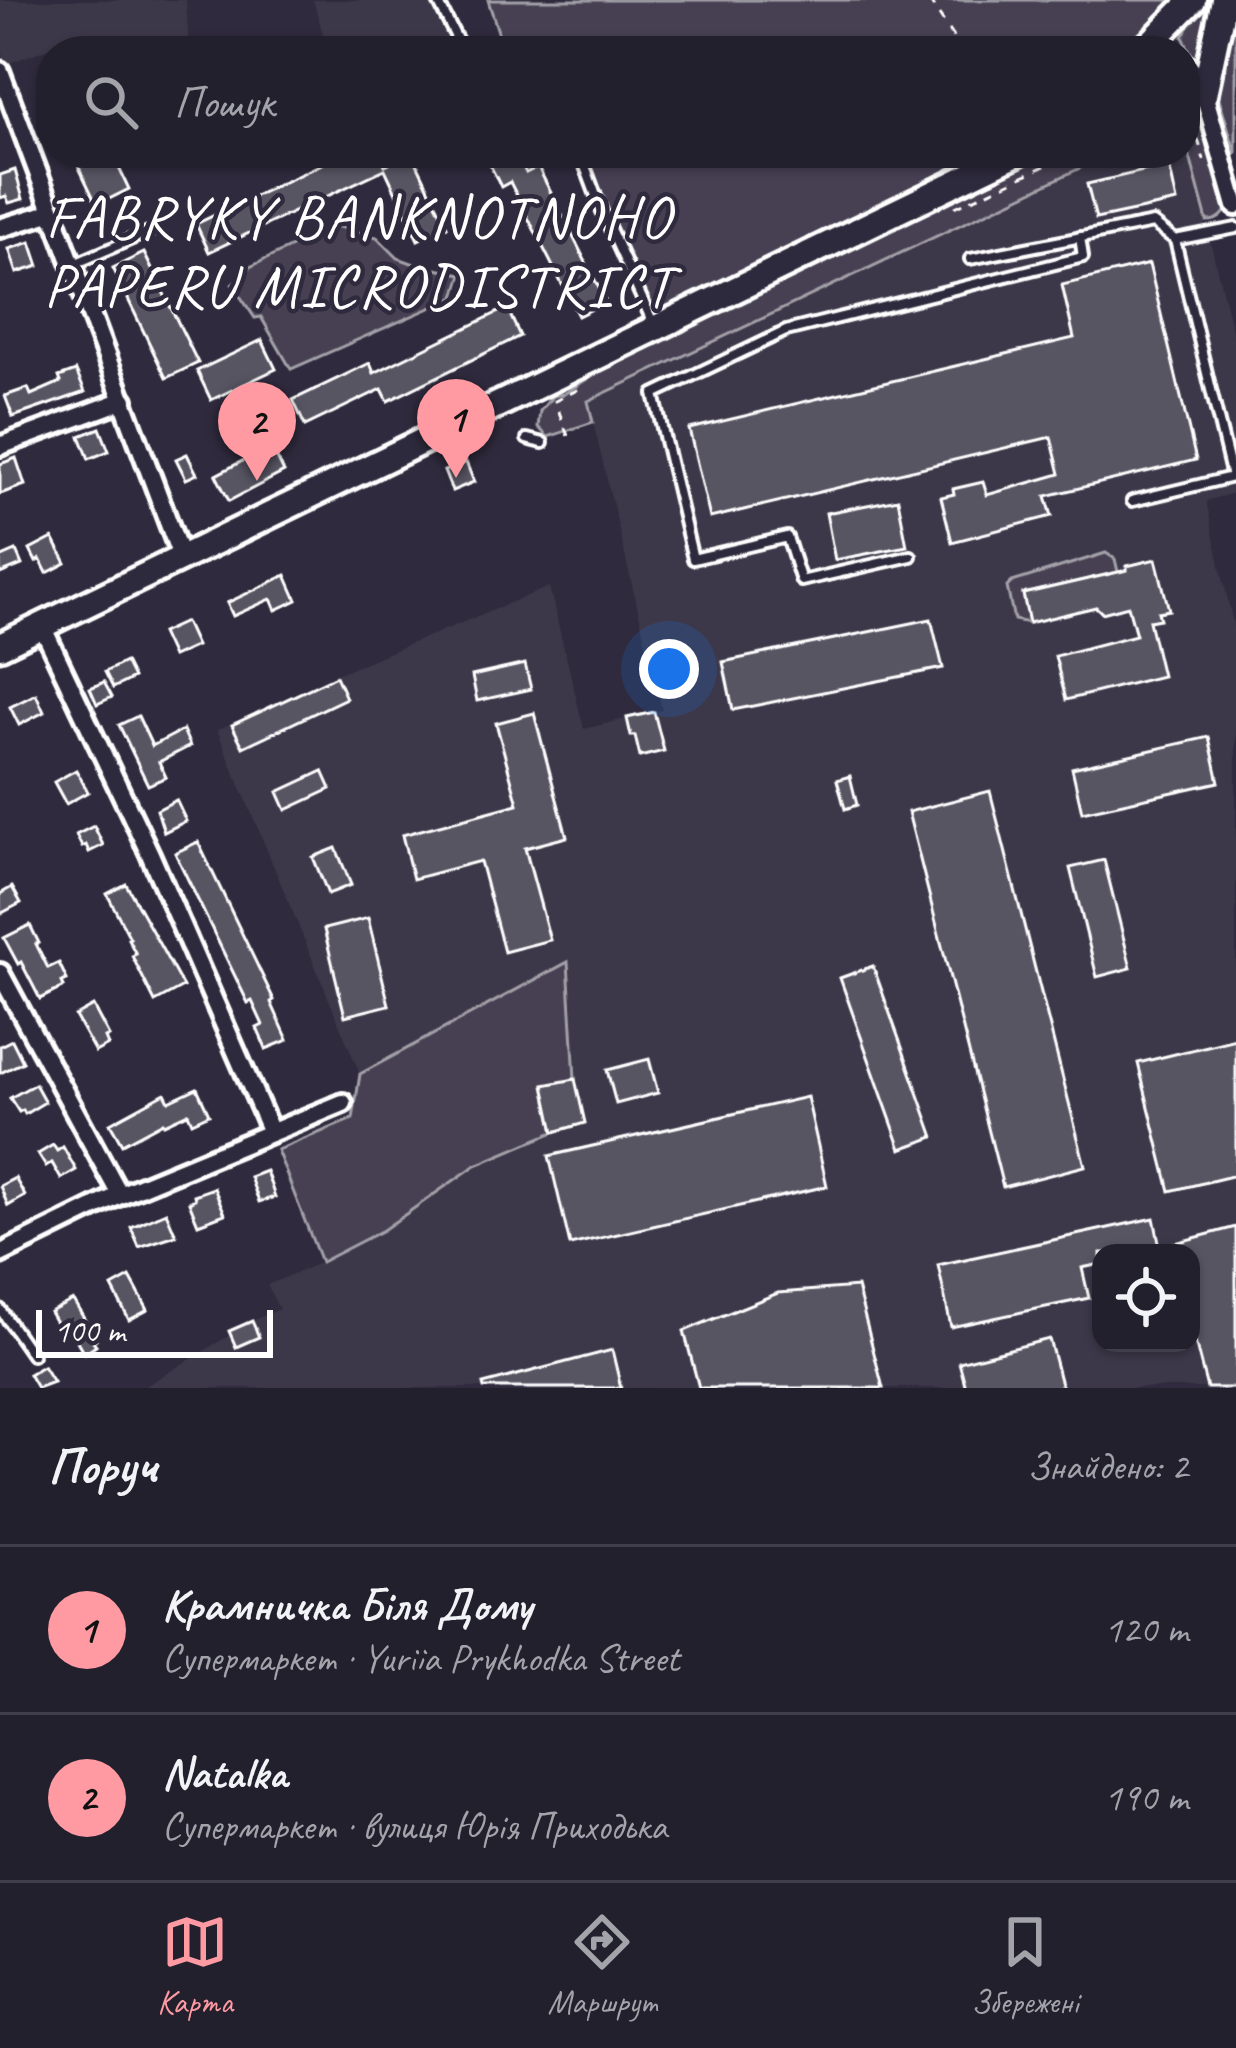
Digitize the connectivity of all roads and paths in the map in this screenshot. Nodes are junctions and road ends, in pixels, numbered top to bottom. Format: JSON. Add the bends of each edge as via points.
{"nodes":[{"id":1,"x":436,"y":0,"type":"edge"},
{"id":2,"x":448,"y":0,"type":"edge"},
{"id":3,"x":928,"y":0,"type":"edge"},
{"id":4,"x":1193,"y":0,"type":"edge"},
{"id":5,"x":1224,"y":0,"type":"edge"},
{"id":6,"x":445,"y":16,"type":"junction"},
{"id":7,"x":455,"y":36,"type":"edge"},
{"id":8,"x":953,"y":36,"type":"edge"},
{"id":9,"x":1166,"y":36,"type":"edge"},
{"id":10,"x":0,"y":71,"type":"edge"},
{"id":11,"x":1200,"y":73,"type":"edge"},
{"id":12,"x":1200,"y":107,"type":"edge"},
{"id":13,"x":586,"y":168,"type":"edge"},
{"id":14,"x":986,"y":168,"type":"edge"},
{"id":15,"x":1236,"y":206,"type":"edge"},
{"id":16,"x":52,"y":212,"type":"junction"},
{"id":17,"x":0,"y":228,"type":"edge"},
{"id":18,"x":1236,"y":228,"type":"edge"},
{"id":19,"x":153,"y":230,"type":"dead end"},
{"id":20,"x":1080,"y":237,"type":"junction"},
{"id":21,"x":1175,"y":240,"type":"junction"},
{"id":22,"x":970,"y":259,"type":"dead end"},
{"id":23,"x":72,"y":265,"type":"junction"},
{"id":24,"x":656,"y":329,"type":"junction"},
{"id":25,"x":124,"y":400,"type":"junction"},
{"id":26,"x":527,"y":439,"type":"dead end"},
{"id":27,"x":543,"y":443,"type":"dead end"},
{"id":28,"x":0,"y":446,"type":"edge"},
{"id":29,"x":1132,"y":501,"type":"dead end"},
{"id":30,"x":911,"y":556,"type":"dead end"},
{"id":31,"x":182,"y":559,"type":"junction"},
{"id":32,"x":42,"y":626,"type":"junction"},
{"id":33,"x":0,"y":646,"type":"edge"},
{"id":34,"x":0,"y":973,"type":"edge"},
{"id":35,"x":21,"y":1012,"type":"junction"},
{"id":36,"x":0,"y":1022,"type":"edge"},
{"id":37,"x":343,"y":1103,"type":"dead end"},
{"id":38,"x":271,"y":1132,"type":"junction"},
{"id":39,"x":120,"y":1195,"type":"junction"},
{"id":40,"x":0,"y":1254,"type":"edge"},
{"id":41,"x":0,"y":1309,"type":"edge"},
{"id":42,"x":32,"y":1355,"type":"dead end"}],
"edges":[{"from":1,"to":6,"type":"lane"},
{"from":2,"to":6,"type":"lane"},
{"from":3,"to":8,"type":"path"},
{"from":4,"to":9,"type":"street"},
{"from":5,"to":11,"type":"street"},
{"from":6,"to":7,"type":"lane"},
{"from":10,"to":16,"type":"street"},
{"from":12,"to":15,"type":"street"},
{"from":13,"to":24,"type":"lane"},
{"from":14,"to":24,"type":"street"},
{"from":16,"to":17,"type":"street"},
{"from":16,"to":23,"type":"street"},
{"from":18,"to":21,"type":"lane"},
{"from":19,"to":23,"type":"lane"},
{"from":20,"to":21,"type":"lane","via":[[1153,223]]},
{"from":20,"to":22,"type":"lane"},
{"from":20,"to":30,"type":"lane","via":[[1083,257],[786,331],[653,394],[693,559],[787,537],[801,581]]},
{"from":21,"to":29,"type":"lane","via":[[1232,477]]},
{"from":23,"to":25,"type":"street"},
{"from":24,"to":31,"type":"street"},
{"from":25,"to":28,"type":"street"},
{"from":25,"to":31,"type":"street"},
{"from":26,"to":27,"type":"lane"},
{"from":31,"to":32,"type":"street"},
{"from":32,"to":33,"type":"street"},
{"from":32,"to":38,"type":"street"},
{"from":34,"to":35,"type":"street"},
{"from":35,"to":36,"type":"street"},
{"from":35,"to":39,"type":"street"},
{"from":37,"to":38,"type":"street"},
{"from":38,"to":39,"type":"street"},
{"from":39,"to":40,"type":"street"},
{"from":41,"to":42,"type":"lane"}]}
